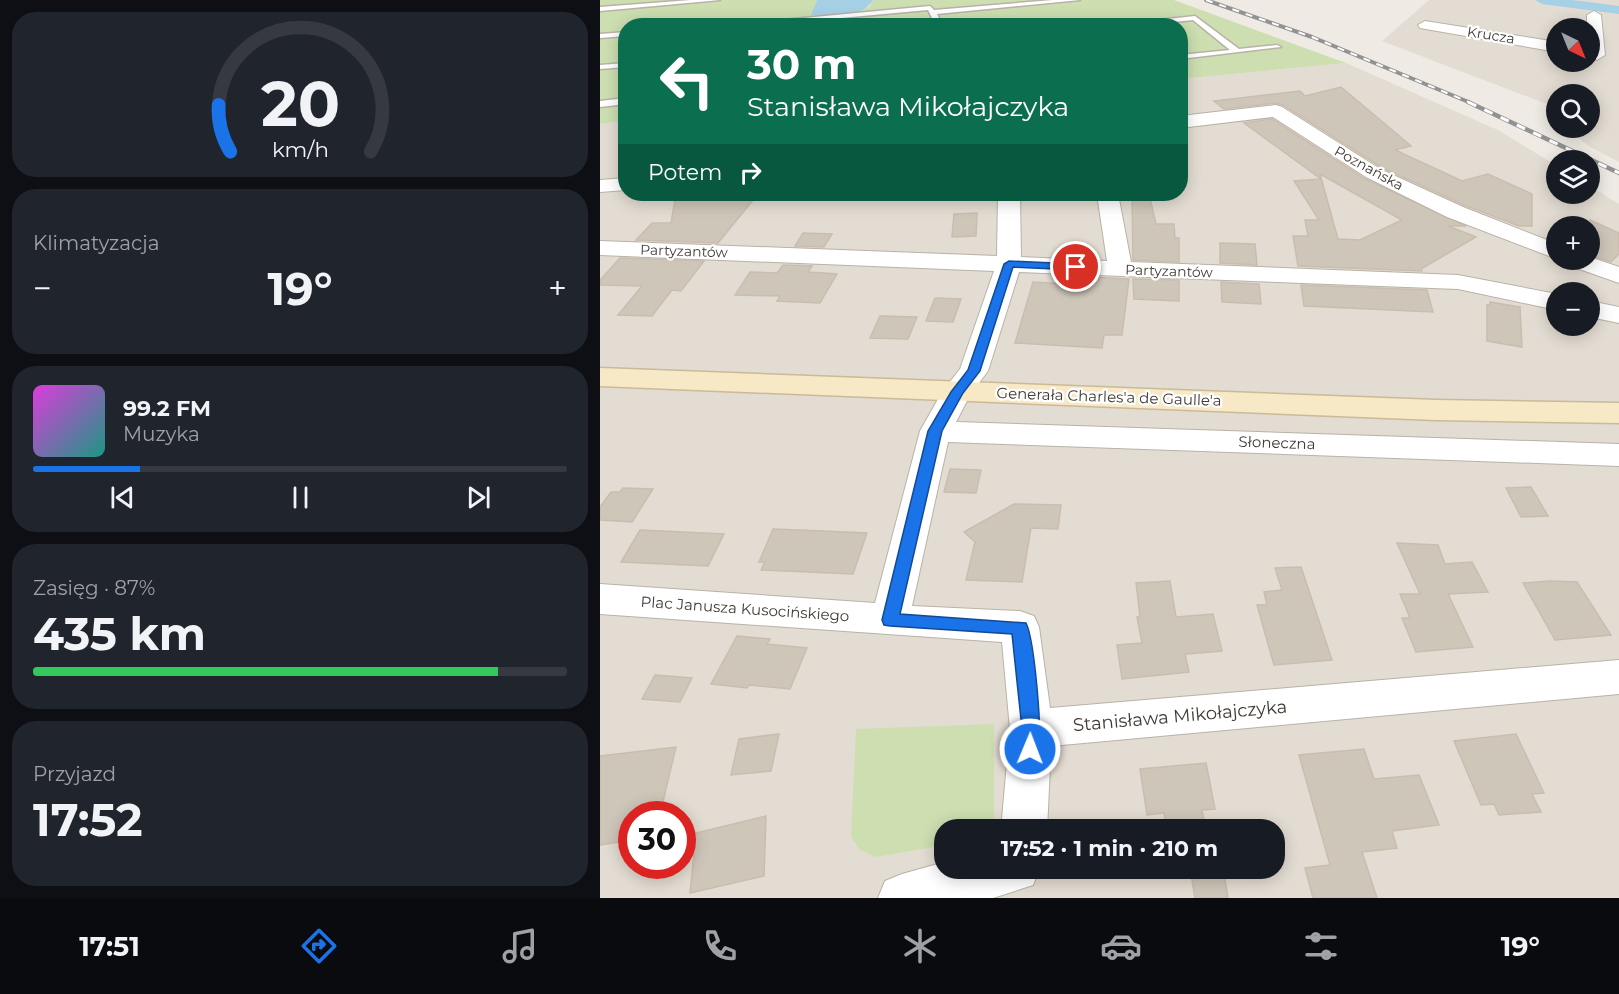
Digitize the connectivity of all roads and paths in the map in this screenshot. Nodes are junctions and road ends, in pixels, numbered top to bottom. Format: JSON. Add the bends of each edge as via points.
{"nodes":[{"id":1,"x":717,"y":0,"type":"edge"},
{"id":2,"x":926,"y":0,"type":"edge"},
{"id":3,"x":1077,"y":0,"type":"edge"},
{"id":4,"x":600,"y":9,"type":"edge"},
{"id":5,"x":932,"y":10,"type":"junction"},
{"id":6,"x":1594,"y":15,"type":"dead end"},
{"id":7,"x":828,"y":18,"type":"edge"},
{"id":8,"x":936,"y":18,"type":"edge"},
{"id":9,"x":1594,"y":18,"type":"edge"},
{"id":10,"x":1188,"y":19,"type":"edge"},
{"id":11,"x":1425,"y":25,"type":"dead end"},
{"id":12,"x":618,"y":35,"type":"edge"},
{"id":13,"x":600,"y":36,"type":"edge"},
{"id":14,"x":1546,"y":44,"type":"edge"},
{"id":15,"x":1277,"y":48,"type":"dead end"},
{"id":16,"x":1237,"y":51,"type":"junction"},
{"id":17,"x":1188,"y":56,"type":"edge"},
{"id":18,"x":618,"y":66,"type":"edge"},
{"id":19,"x":600,"y":67,"type":"edge"},
{"id":20,"x":618,"y":102,"type":"edge"},
{"id":21,"x":600,"y":104,"type":"edge"},
{"id":22,"x":1188,"y":121,"type":"edge"},
{"id":23,"x":618,"y":185,"type":"edge"},
{"id":24,"x":600,"y":186,"type":"edge"},
{"id":25,"x":1009,"y":201,"type":"edge"},
{"id":26,"x":1109,"y":201,"type":"edge"},
{"id":27,"x":600,"y":248,"type":"edge"},
{"id":28,"x":1546,"y":248,"type":"edge"},
{"id":29,"x":1009,"y":264,"type":"junction"},
{"id":30,"x":1120,"y":269,"type":"junction"},
{"id":31,"x":1600,"y":269,"type":"edge"},
{"id":32,"x":1619,"y":276,"type":"edge"},
{"id":33,"x":1546,"y":300,"type":"edge"},
{"id":34,"x":1600,"y":311,"type":"edge"},
{"id":35,"x":1619,"y":315,"type":"edge"},
{"id":36,"x":600,"y":377,"type":"edge"},
{"id":37,"x":957,"y":392,"type":"junction"},
{"id":38,"x":1619,"y":413,"type":"edge"},
{"id":39,"x":935,"y":431,"type":"junction"},
{"id":40,"x":1619,"y":455,"type":"edge"},
{"id":41,"x":600,"y":598,"type":"edge"},
{"id":42,"x":890,"y":620,"type":"junction"},
{"id":43,"x":1619,"y":677,"type":"edge"},
{"id":44,"x":1031,"y":729,"type":"junction"},
{"id":45,"x":1025,"y":819,"type":"edge"},
{"id":46,"x":974,"y":879,"type":"edge"},
{"id":47,"x":902,"y":898,"type":"edge"}],
"edges":[{"from":1,"to":4,"type":"lane"},
{"from":2,"to":5,"type":"lane"},
{"from":3,"to":5,"type":"lane"},
{"from":5,"to":7,"type":"lane"},
{"from":5,"to":8,"type":"lane"},
{"from":6,"to":9,"type":"street"},
{"from":10,"to":16,"type":"lane","via":[[1195,18]]},
{"from":11,"to":14,"type":"street","name":"Krucza"},
{"from":12,"to":13,"type":"lane"},
{"from":15,"to":16,"type":"lane"},
{"from":16,"to":17,"type":"lane"},
{"from":18,"to":19,"type":"lane"},
{"from":20,"to":21,"type":"lane"},
{"from":22,"to":28,"type":"street","name":"Poznańska","via":[[1276,111],[1373,173],[1455,212]]},
{"from":23,"to":24,"type":"street"},
{"from":25,"to":29,"type":"street"},
{"from":26,"to":30,"type":"street"},
{"from":27,"to":29,"type":"street","name":"Partyzantów"},
{"from":29,"to":30,"type":"street","name":"Partyzantów"},
{"from":29,"to":37,"type":"street","via":[[974,371]]},
{"from":30,"to":33,"type":"street","name":"Partyzantów","via":[[1458,282]]},
{"from":31,"to":32,"type":"street"},
{"from":34,"to":35,"type":"street"},
{"from":36,"to":37,"type":"main road","name":"Generała Charles'a de Gaulle'a"},
{"from":37,"to":38,"type":"main road","name":"Generała Charles'a de Gaulle'a"},
{"from":37,"to":39,"type":"street"},
{"from":39,"to":40,"type":"street","name":"Słoneczna"},
{"from":39,"to":42,"type":"street"},
{"from":41,"to":42,"type":"street","name":"Plac Janusza Kusocińskiego"},
{"from":42,"to":44,"type":"street","via":[[1020,627]]},
{"from":43,"to":44,"type":"street","name":"Stanisława Mikołajczyka"},
{"from":44,"to":45,"type":"street"},
{"from":46,"to":47,"type":"street"}]}
